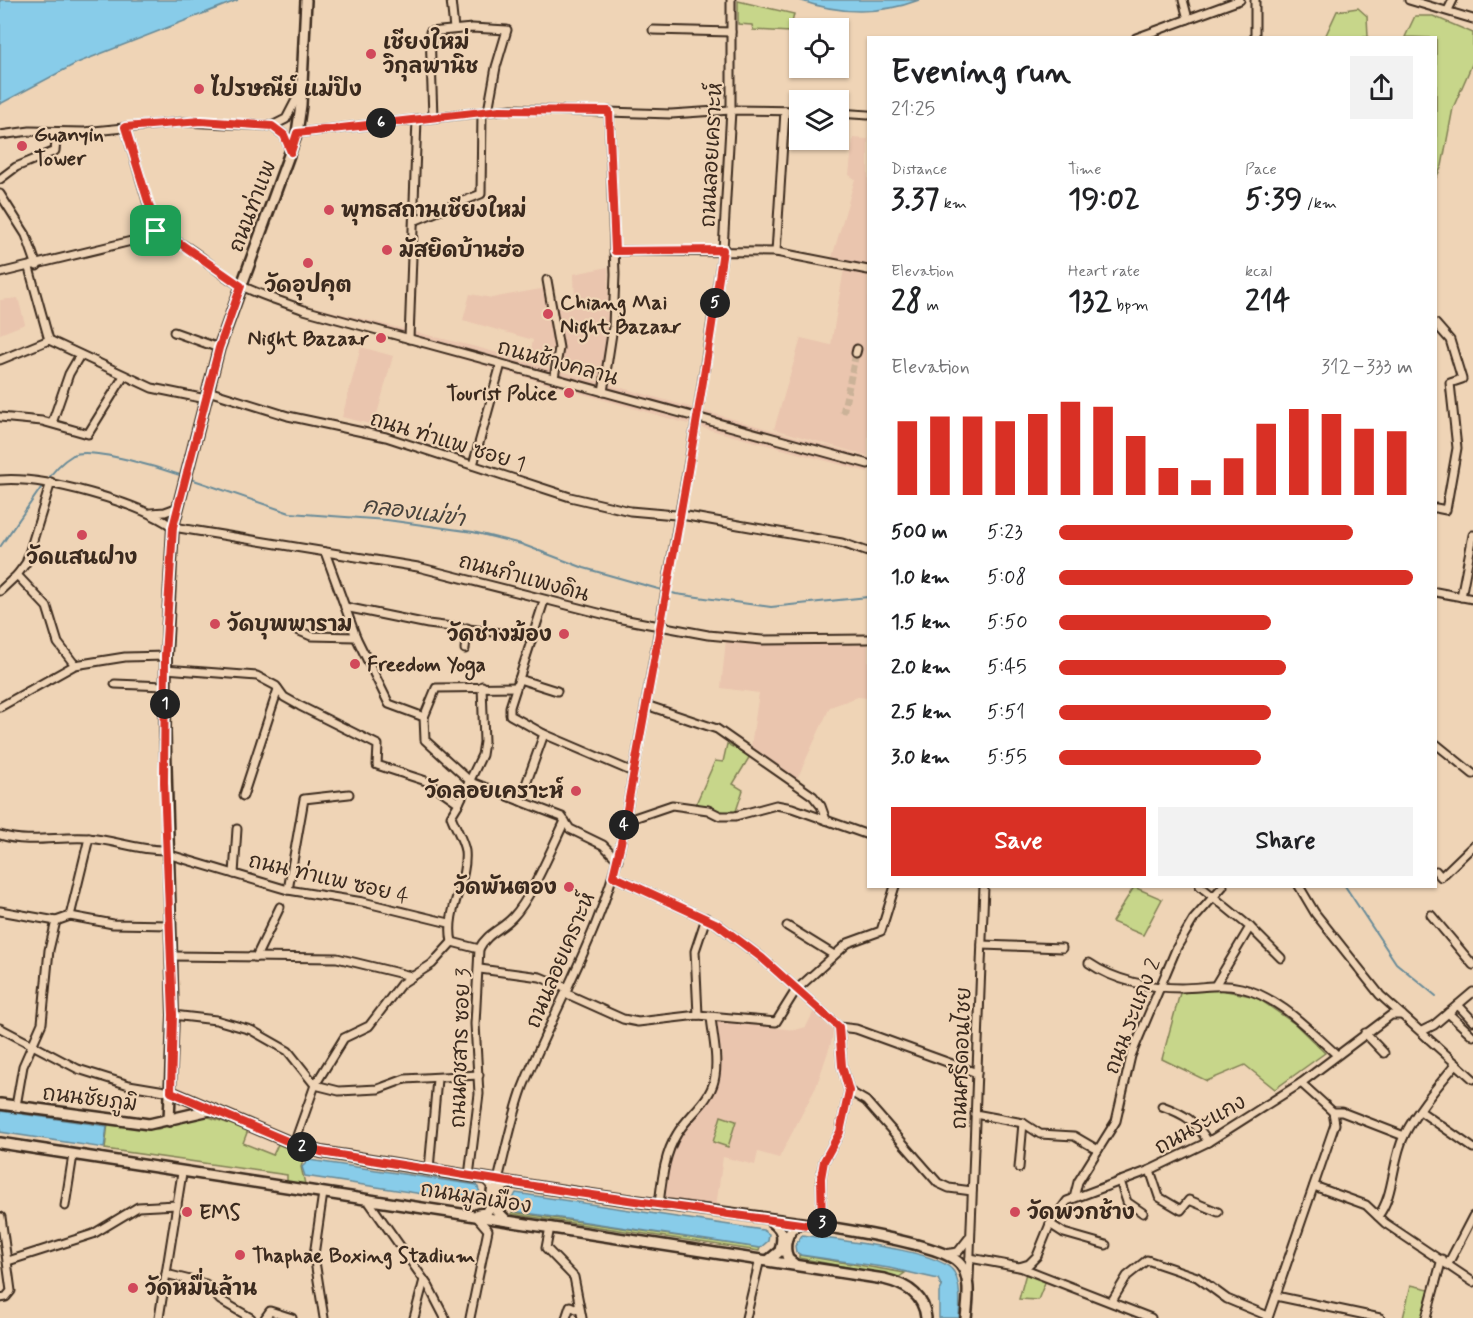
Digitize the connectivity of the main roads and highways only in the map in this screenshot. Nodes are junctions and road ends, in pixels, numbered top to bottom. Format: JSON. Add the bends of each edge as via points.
{"nodes":[{"id":1,"x":306,"y":0,"type":"edge"},
{"id":2,"x":171,"y":1092,"type":"junction"},
{"id":3,"x":0,"y":1104,"type":"edge"},
{"id":4,"x":210,"y":1110,"type":"junction"},
{"id":5,"x":169,"y":1121,"type":"junction"},
{"id":6,"x":0,"y":1143,"type":"edge"},
{"id":7,"x":487,"y":1179,"type":"junction"},
{"id":8,"x":513,"y":1183,"type":"junction"},
{"id":9,"x":475,"y":1215,"type":"junction"},
{"id":10,"x":507,"y":1220,"type":"junction"},
{"id":11,"x":770,"y":1221,"type":"junction"},
{"id":12,"x":799,"y":1224,"type":"junction"},
{"id":13,"x":765,"y":1259,"type":"junction"},
{"id":14,"x":794,"y":1264,"type":"junction"},
{"id":15,"x":926,"y":1318,"type":"edge"},
{"id":16,"x":966,"y":1318,"type":"edge"}],
"edges":[{"from":1,"to":2,"type":"main road","name":"ถนนท่าแพ","via":[[297,133],[219,348],[173,527],[165,656],[173,1015]]},
{"from":2,"to":4,"type":"main road"},
{"from":2,"to":5,"type":"main road","name":"ถนนท่าแพ"},
{"from":3,"to":5,"type":"main road","name":"ถนนชัยภูมิ","via":[[149,1124]]},
{"from":4,"to":5,"type":"main road","name":"ถนนชัยภูมิ"},
{"from":4,"to":7,"type":"main road","via":[[321,1152]]},
{"from":6,"to":9,"type":"main road","name":"ถนนมูลเมือง"},
{"from":7,"to":8,"type":"main road"},
{"from":7,"to":9,"type":"main road","via":[[492,1186],[490,1206],[486,1213]]},
{"from":8,"to":10,"type":"main road","via":[[499,1190],[496,1209]]},
{"from":8,"to":11,"type":"main road"},
{"from":9,"to":10,"type":"main road","name":"ถนนมูลเมือง"},
{"from":10,"to":13,"type":"main road","name":"ถนนมูลเมือง"},
{"from":11,"to":12,"type":"main road"},
{"from":11,"to":13,"type":"main road","via":[[783,1235],[780,1251]]},
{"from":12,"to":14,"type":"main road","via":[[790,1230],[786,1243],[788,1259]]},
{"from":12,"to":16,"type":"main road","via":[[898,1241],[944,1254],[962,1266],[966,1275]]},
{"from":13,"to":14,"type":"main road","name":"ถนนมูลเมือง"},
{"from":14,"to":15,"type":"main road","name":"ถนนมูลเมือง","via":[[905,1285],[921,1302]]}]}
